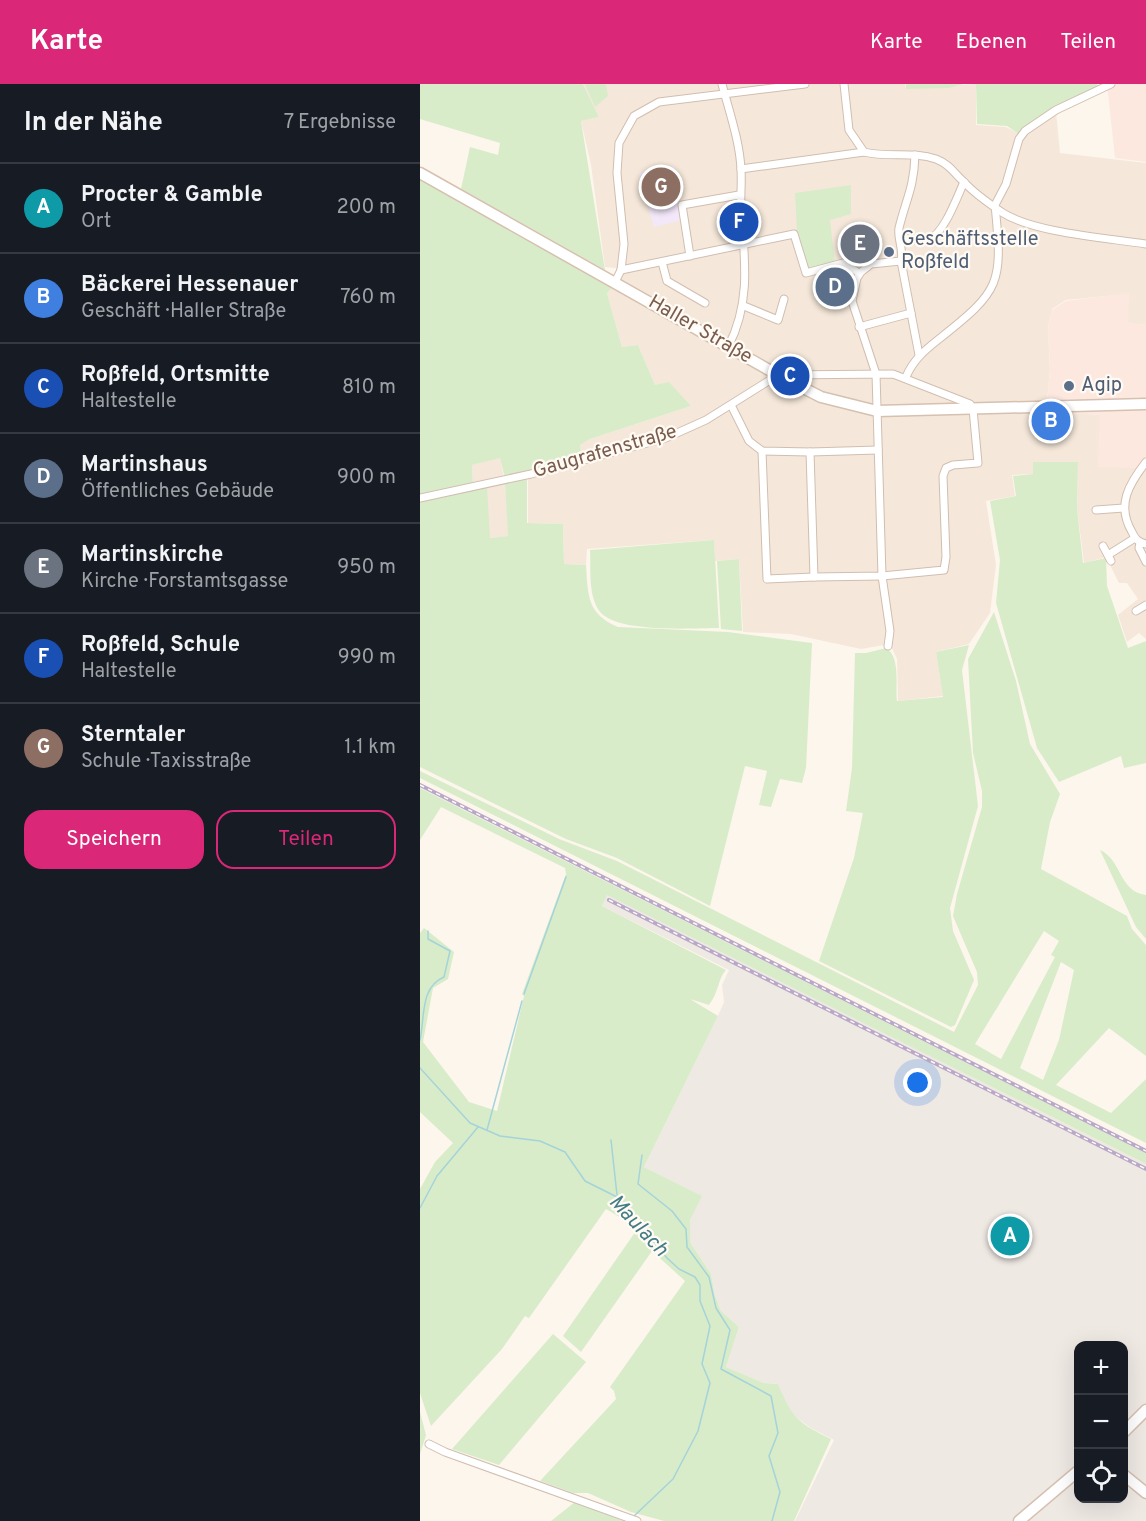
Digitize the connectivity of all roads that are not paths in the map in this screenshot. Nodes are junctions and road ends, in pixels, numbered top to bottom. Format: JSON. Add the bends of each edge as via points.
{"nodes":[{"id":1,"x":722,"y":84,"type":"edge"},
{"id":2,"x":805,"y":84,"type":"edge"},
{"id":3,"x":844,"y":84,"type":"edge"},
{"id":4,"x":1111,"y":84,"type":"edge"},
{"id":5,"x":725,"y":96,"type":"junction"},
{"id":6,"x":864,"y":152,"type":"junction"},
{"id":7,"x":915,"y":155,"type":"junction"},
{"id":8,"x":741,"y":169,"type":"junction"},
{"id":9,"x":420,"y":173,"type":"edge"},
{"id":10,"x":964,"y":182,"type":"junction"},
{"id":11,"x":740,"y":195,"type":"junction"},
{"id":12,"x":995,"y":205,"type":"junction"},
{"id":13,"x":900,"y":238,"type":"junction"},
{"id":14,"x":1146,"y":244,"type":"edge"},
{"id":15,"x":743,"y":245,"type":"junction"},
{"id":16,"x":690,"y":256,"type":"junction"},
{"id":17,"x":900,"y":261,"type":"junction"},
{"id":18,"x":662,"y":262,"type":"junction"},
{"id":19,"x":621,"y":270,"type":"junction"},
{"id":20,"x":859,"y":273,"type":"junction"},
{"id":21,"x":615,"y":282,"type":"junction"},
{"id":22,"x":784,"y":299,"type":"dead end"},
{"id":23,"x":705,"y":303,"type":"dead end"},
{"id":24,"x":744,"y":306,"type":"junction"},
{"id":25,"x":911,"y":313,"type":"junction"},
{"id":26,"x":859,"y":327,"type":"junction"},
{"id":27,"x":728,"y":347,"type":"junction"},
{"id":28,"x":919,"y":355,"type":"junction"},
{"id":29,"x":876,"y":374,"type":"junction"},
{"id":30,"x":778,"y":375,"type":"junction"},
{"id":31,"x":812,"y":377,"type":"junction"},
{"id":32,"x":906,"y":377,"type":"junction"},
{"id":33,"x":808,"y":391,"type":"junction"},
{"id":34,"x":1146,"y":404,"type":"edge"},
{"id":35,"x":731,"y":405,"type":"junction"},
{"id":36,"x":973,"y":409,"type":"junction"},
{"id":37,"x":877,"y":411,"type":"junction"},
{"id":38,"x":878,"y":450,"type":"junction"},
{"id":39,"x":762,"y":451,"type":"junction"},
{"id":40,"x":810,"y":452,"type":"junction"},
{"id":41,"x":1146,"y":463,"type":"edge"},
{"id":42,"x":420,"y":498,"type":"edge"},
{"id":43,"x":1124,"y":508,"type":"junction"},
{"id":44,"x":1096,"y":510,"type":"dead end"},
{"id":45,"x":1140,"y":542,"type":"edge"},
{"id":46,"x":1103,"y":546,"type":"dead end"},
{"id":47,"x":1146,"y":562,"type":"edge"},
{"id":48,"x":882,"y":576,"type":"junction"},
{"id":49,"x":814,"y":577,"type":"junction"},
{"id":50,"x":1146,"y":605,"type":"edge"},
{"id":51,"x":1136,"y":611,"type":"dead end"},
{"id":52,"x":888,"y":646,"type":"dead end"},
{"id":53,"x":1146,"y":1410,"type":"edge"},
{"id":54,"x":1128,"y":1428,"type":"edge"},
{"id":55,"x":429,"y":1444,"type":"dead end"},
{"id":56,"x":1074,"y":1474,"type":"edge"},
{"id":57,"x":1128,"y":1478,"type":"edge"},
{"id":58,"x":1146,"y":1493,"type":"edge"},
{"id":59,"x":637,"y":1521,"type":"edge"},
{"id":60,"x":1019,"y":1521,"type":"edge"}],
"edges":[{"from":1,"to":5,"type":"street"},
{"from":2,"to":5,"type":"street"},
{"from":3,"to":6,"type":"street","via":[[849,130]]},
{"from":4,"to":12,"type":"street","via":[[1056,110],[1025,131]]},
{"from":5,"to":8,"type":"street"},
{"from":5,"to":19,"type":"street","via":[[659,102],[634,116],[625,129],[619,143],[617,173],[624,244]]},
{"from":6,"to":7,"type":"street"},
{"from":6,"to":8,"type":"street"},
{"from":7,"to":10,"type":"street","via":[[947,164]]},
{"from":7,"to":13,"type":"street","via":[[914,183],[898,231]]},
{"from":8,"to":11,"type":"street"},
{"from":9,"to":21,"type":"main road","name":"Haller Straße"},
{"from":10,"to":12,"type":"street"},
{"from":10,"to":13,"type":"street","via":[[943,225],[933,236],[927,240]]},
{"from":11,"to":15,"type":"street"},
{"from":11,"to":16,"type":"street","via":[[682,205]]},
{"from":12,"to":14,"type":"street","via":[[1003,213],[1036,226]]},
{"from":12,"to":28,"type":"street","via":[[999,264],[992,290],[965,319]]},
{"from":13,"to":17,"type":"street"},
{"from":15,"to":16,"type":"street"},
{"from":15,"to":20,"type":"street","via":[[794,234],[806,273],[843,263]]},
{"from":15,"to":24,"type":"street"},
{"from":16,"to":18,"type":"street"},
{"from":17,"to":20,"type":"street","via":[[871,264]]},
{"from":17,"to":25,"type":"street"},
{"from":18,"to":19,"type":"street"},
{"from":18,"to":23,"type":"street","via":[[667,281]]},
{"from":19,"to":21,"type":"street"},
{"from":20,"to":26,"type":"street","via":[[852,301]]},
{"from":21,"to":27,"type":"main road","name":"Haller Straße"},
{"from":22,"to":24,"type":"street","via":[[778,320]]},
{"from":24,"to":27,"type":"street"},
{"from":25,"to":26,"type":"street"},
{"from":25,"to":28,"type":"street"},
{"from":26,"to":29,"type":"street"},
{"from":27,"to":30,"type":"main road","name":"Haller Straße"},
{"from":28,"to":32,"type":"street"},
{"from":29,"to":31,"type":"street"},
{"from":29,"to":32,"type":"street"},
{"from":29,"to":37,"type":"street"},
{"from":30,"to":31,"type":"street"},
{"from":30,"to":33,"type":"main road","name":"Haller Straße"},
{"from":30,"to":35,"type":"street","name":"Gaugrafenstraße"},
{"from":31,"to":33,"type":"street"},
{"from":32,"to":36,"type":"street","via":[[970,404]]},
{"from":33,"to":37,"type":"main road","name":"Haller Straße"},
{"from":34,"to":36,"type":"main road","name":"Haller Straße"},
{"from":35,"to":39,"type":"street","via":[[749,441]]},
{"from":35,"to":42,"type":"street","name":"Gaugrafenstraße","via":[[706,420],[647,444]]},
{"from":36,"to":37,"type":"main road","name":"Haller Straße"},
{"from":36,"to":48,"type":"street","via":[[978,463],[953,465],[946,468],[943,476],[944,570]]},
{"from":37,"to":38,"type":"street"},
{"from":38,"to":40,"type":"street"},
{"from":38,"to":48,"type":"street"},
{"from":39,"to":40,"type":"street"},
{"from":39,"to":49,"type":"street","via":[[767,579]]},
{"from":40,"to":49,"type":"street"},
{"from":41,"to":43,"type":"street","via":[[1129,486]]},
{"from":43,"to":44,"type":"street"},
{"from":43,"to":45,"type":"street","via":[[1127,523]]},
{"from":45,"to":46,"type":"street","via":[[1109,558]]},
{"from":45,"to":47,"type":"street","via":[[1138,548]]},
{"from":48,"to":49,"type":"street"},
{"from":48,"to":52,"type":"street","via":[[890,631]]},
{"from":50,"to":51,"type":"street"},
{"from":53,"to":54,"type":"main road"},
{"from":55,"to":59,"type":"street"},
{"from":56,"to":60,"type":"main road"},
{"from":57,"to":58,"type":"main road"}]}
